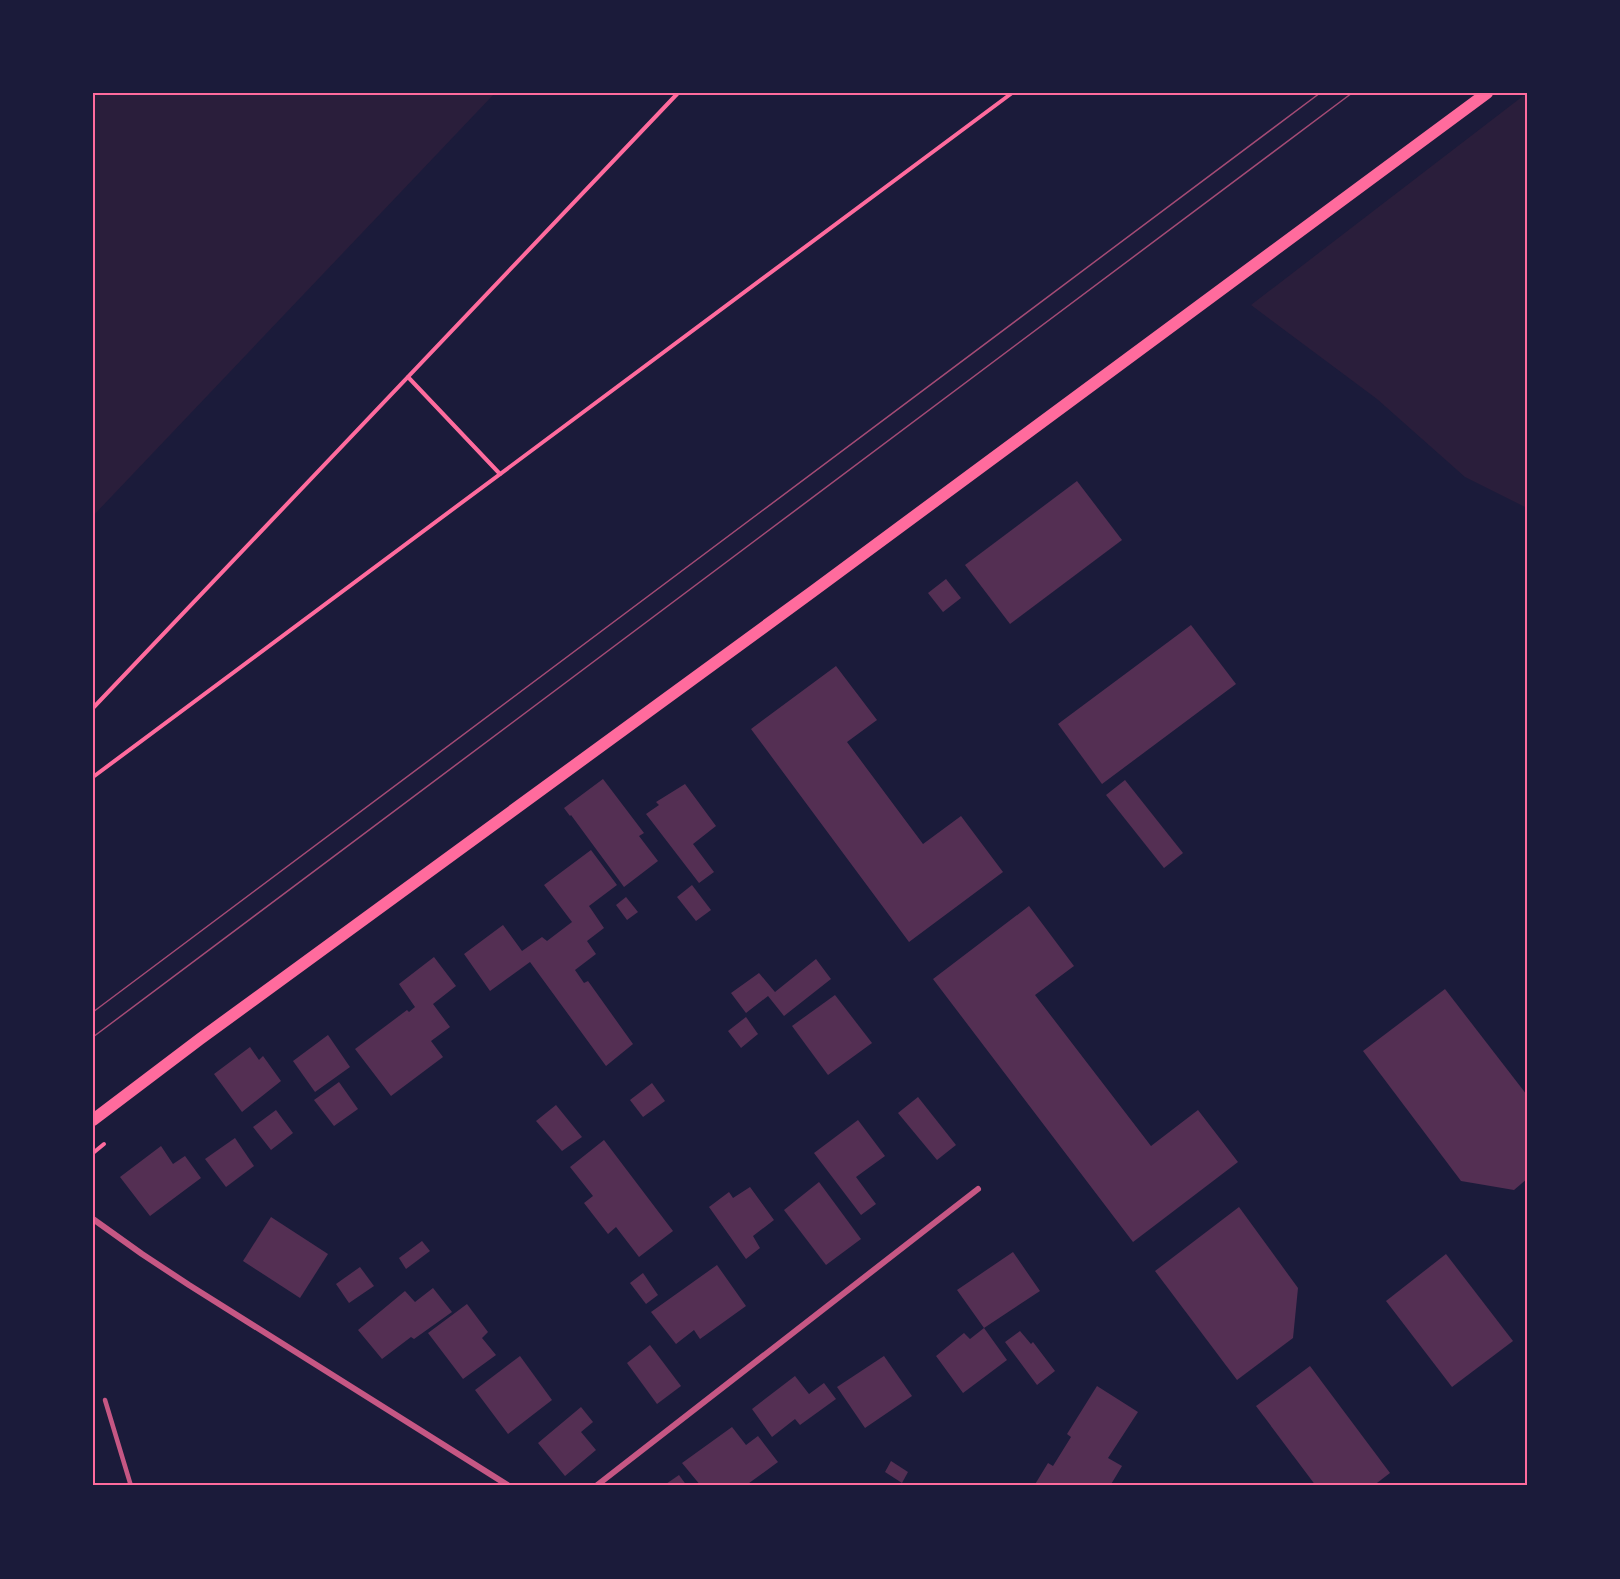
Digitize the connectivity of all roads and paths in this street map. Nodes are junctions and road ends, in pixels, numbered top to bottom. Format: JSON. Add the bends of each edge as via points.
{"nodes":[{"id":1,"x":678,"y":93,"type":"edge"},
{"id":2,"x":1012,"y":93,"type":"edge"},
{"id":3,"x":1487,"y":93,"type":"edge"},
{"id":4,"x":408,"y":377,"type":"junction"},
{"id":5,"x":500,"y":474,"type":"junction"},
{"id":6,"x":93,"y":708,"type":"edge"},
{"id":7,"x":93,"y":777,"type":"edge"},
{"id":8,"x":93,"y":1120,"type":"edge"},
{"id":9,"x":978,"y":1189,"type":"dead end"},
{"id":10,"x":93,"y":1219,"type":"edge"},
{"id":11,"x":105,"y":1400,"type":"dead end"},
{"id":12,"x":131,"y":1486,"type":"edge"},
{"id":13,"x":509,"y":1486,"type":"edge"},
{"id":14,"x":596,"y":1486,"type":"edge"}],
"edges":[{"from":1,"to":4,"type":"path"},
{"from":2,"to":5,"type":"path"},
{"from":3,"to":8,"type":"main road"},
{"from":4,"to":5,"type":"path"},
{"from":4,"to":6,"type":"path"},
{"from":5,"to":7,"type":"path"},
{"from":9,"to":14,"type":"street"},
{"from":10,"to":13,"type":"street","via":[[189,1285]]},
{"from":11,"to":12,"type":"lane"}]}
